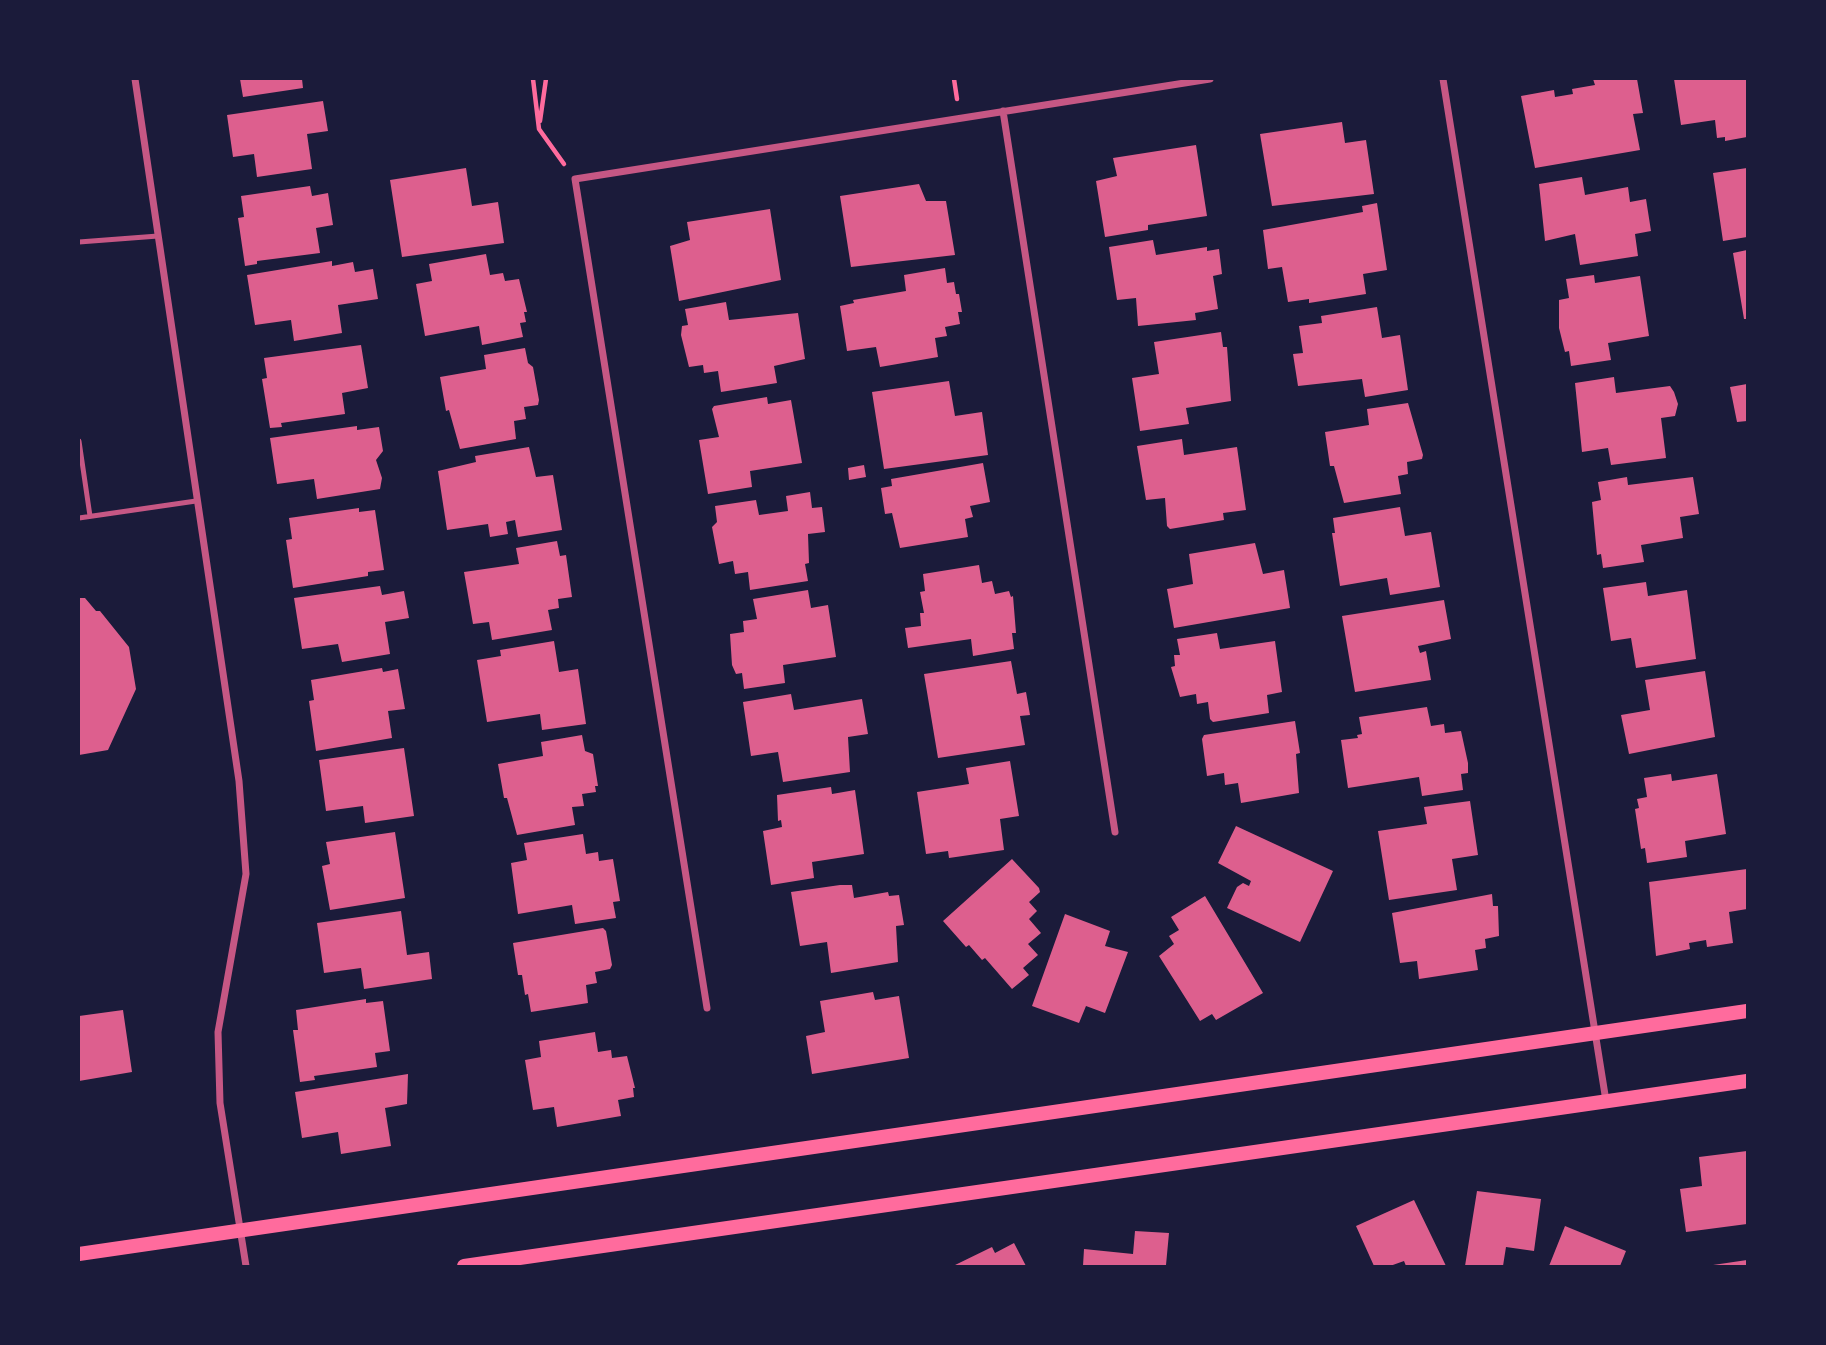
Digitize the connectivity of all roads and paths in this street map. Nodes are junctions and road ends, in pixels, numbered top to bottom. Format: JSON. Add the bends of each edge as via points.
{"nodes":[{"id":1,"x":135,"y":79,"type":"edge"},
{"id":2,"x":533,"y":79,"type":"edge"},
{"id":3,"x":546,"y":79,"type":"edge"},
{"id":4,"x":1210,"y":79,"type":"edge"},
{"id":5,"x":1443,"y":79,"type":"edge"},
{"id":6,"x":1003,"y":111,"type":"junction"},
{"id":7,"x":539,"y":129,"type":"junction"},
{"id":8,"x":575,"y":178,"type":"junction"},
{"id":9,"x":158,"y":236,"type":"junction"},
{"id":10,"x":79,"y":242,"type":"edge"},
{"id":11,"x":79,"y":440,"type":"edge"},
{"id":12,"x":196,"y":501,"type":"junction"},
{"id":13,"x":90,"y":516,"type":"junction"},
{"id":14,"x":79,"y":518,"type":"edge"},
{"id":15,"x":1115,"y":832,"type":"dead end"},
{"id":16,"x":707,"y":1008,"type":"dead end"},
{"id":17,"x":1747,"y":1011,"type":"edge"},
{"id":18,"x":1595,"y":1033,"type":"junction"},
{"id":19,"x":1747,"y":1081,"type":"edge"},
{"id":20,"x":1606,"y":1101,"type":"junction"},
{"id":21,"x":241,"y":1230,"type":"junction"},
{"id":22,"x":79,"y":1254,"type":"edge"},
{"id":23,"x":246,"y":1266,"type":"edge"},
{"id":24,"x":464,"y":1266,"type":"edge"}],
"edges":[{"from":1,"to":9,"type":"street"},
{"from":2,"to":7,"type":"path"},
{"from":3,"to":7,"type":"path"},
{"from":4,"to":6,"type":"street"},
{"from":5,"to":18,"type":"street"},
{"from":6,"to":8,"type":"street"},
{"from":6,"to":15,"type":"street"},
{"from":7,"to":8,"type":"path"},
{"from":8,"to":16,"type":"street"},
{"from":9,"to":10,"type":"lane"},
{"from":9,"to":12,"type":"street"},
{"from":11,"to":13,"type":"lane"},
{"from":12,"to":13,"type":"lane"},
{"from":12,"to":21,"type":"street","via":[[239,781],[246,874],[218,1032],[220,1103]]},
{"from":13,"to":14,"type":"lane"},
{"from":17,"to":18,"type":"main road"},
{"from":18,"to":20,"type":"street"},
{"from":18,"to":21,"type":"main road"},
{"from":19,"to":20,"type":"main road"},
{"from":20,"to":24,"type":"main road"},
{"from":21,"to":22,"type":"main road"},
{"from":21,"to":23,"type":"street"}]}
